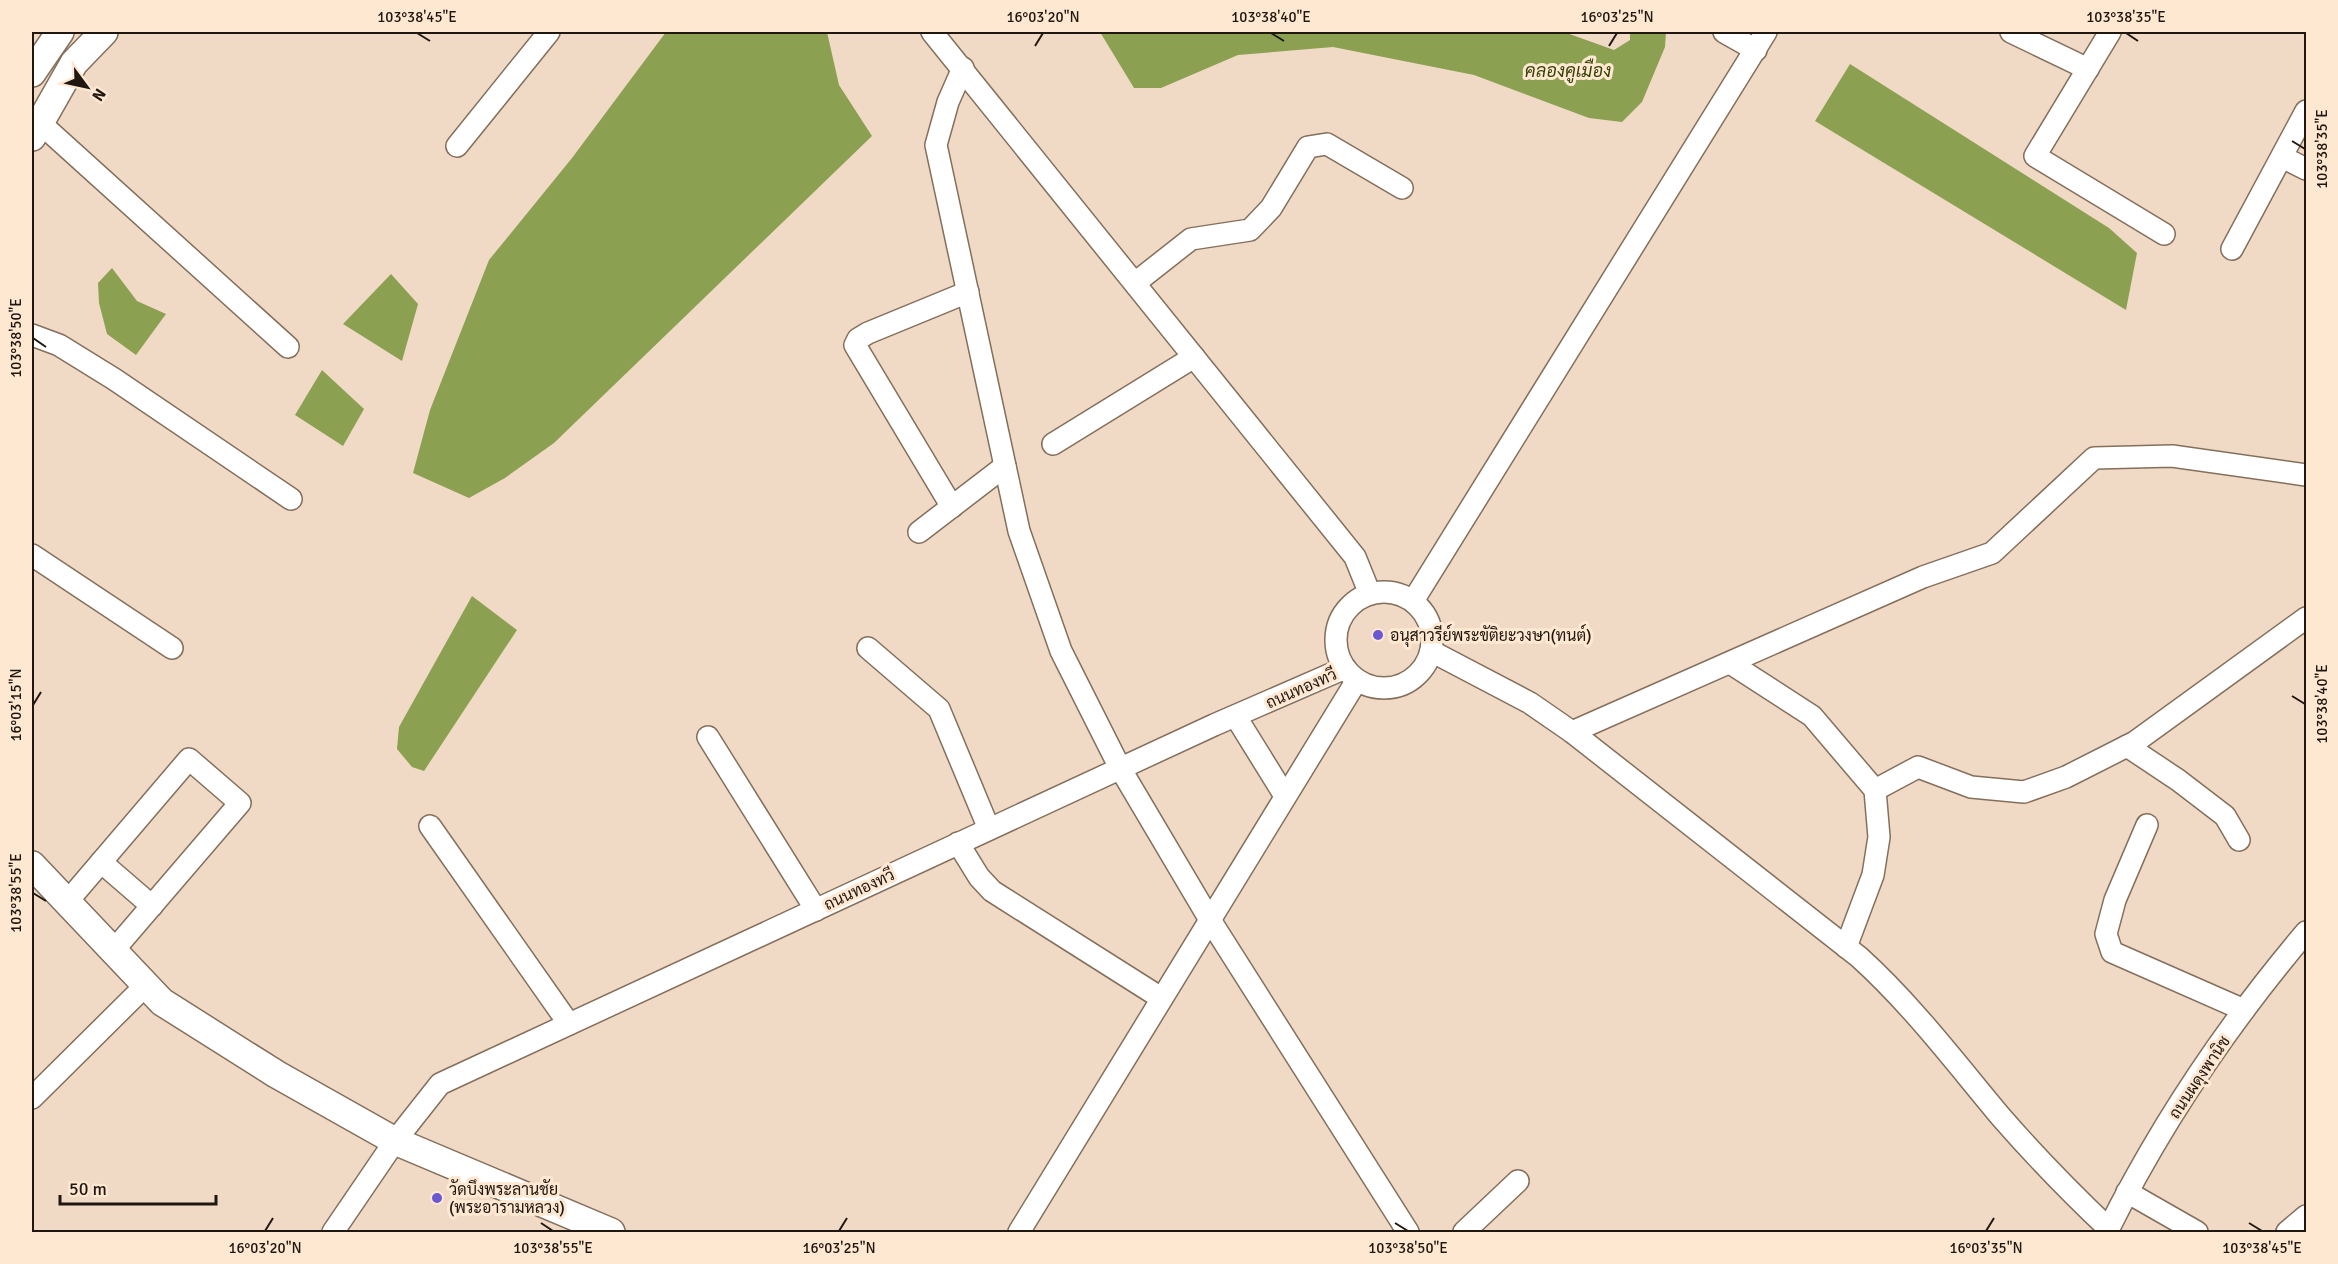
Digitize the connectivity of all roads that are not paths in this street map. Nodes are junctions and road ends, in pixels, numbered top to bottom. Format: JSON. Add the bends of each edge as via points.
{"nodes":[{"id":1,"x":60,"y":32,"type":"edge"},
{"id":2,"x":104,"y":32,"type":"edge"},
{"id":3,"x":549,"y":32,"type":"edge"},
{"id":4,"x":932,"y":32,"type":"edge"},
{"id":5,"x":1724,"y":32,"type":"edge"},
{"id":6,"x":1766,"y":32,"type":"edge"},
{"id":7,"x":2011,"y":32,"type":"edge"},
{"id":8,"x":2110,"y":32,"type":"edge"},
{"id":9,"x":1756,"y":50,"type":"junction"},
{"id":10,"x":963,"y":68,"type":"junction"},
{"id":11,"x":2088,"y":69,"type":"junction"},
{"id":12,"x":32,"y":74,"type":"edge"},
{"id":13,"x":2307,"y":111,"type":"edge"},
{"id":14,"x":35,"y":129,"type":"edge"},
{"id":15,"x":458,"y":146,"type":"dead end"},
{"id":16,"x":2282,"y":157,"type":"junction"},
{"id":17,"x":2307,"y":169,"type":"edge"},
{"id":18,"x":1402,"y":188,"type":"dead end"},
{"id":19,"x":2164,"y":234,"type":"dead end"},
{"id":20,"x":2232,"y":249,"type":"dead end"},
{"id":21,"x":1135,"y":283,"type":"junction"},
{"id":22,"x":968,"y":292,"type":"junction"},
{"id":23,"x":32,"y":335,"type":"edge"},
{"id":24,"x":288,"y":346,"type":"dead end"},
{"id":25,"x":1194,"y":357,"type":"junction"},
{"id":26,"x":1053,"y":444,"type":"dead end"},
{"id":27,"x":1005,"y":466,"type":"junction"},
{"id":28,"x":2307,"y":475,"type":"edge"},
{"id":29,"x":291,"y":499,"type":"dead end"},
{"id":30,"x":952,"y":507,"type":"junction"},
{"id":31,"x":919,"y":532,"type":"dead end"},
{"id":32,"x":32,"y":555,"type":"edge"},
{"id":33,"x":1370,"y":594,"type":"junction"},
{"id":34,"x":1413,"y":601,"type":"junction"},
{"id":35,"x":2307,"y":618,"type":"edge"},
{"id":36,"x":172,"y":648,"type":"dead end"},
{"id":37,"x":868,"y":648,"type":"dead end"},
{"id":38,"x":1431,"y":651,"type":"junction"},
{"id":39,"x":1730,"y":663,"type":"junction"},
{"id":40,"x":1351,"y":674,"type":"junction"},
{"id":41,"x":1236,"y":717,"type":"junction"},
{"id":42,"x":1572,"y":732,"type":"junction"},
{"id":43,"x":708,"y":737,"type":"dead end"},
{"id":44,"x":2127,"y":746,"type":"junction"},
{"id":45,"x":1120,"y":768,"type":"junction"},
{"id":46,"x":1875,"y":790,"type":"junction"},
{"id":47,"x":1285,"y":796,"type":"junction"},
{"id":48,"x":2147,"y":825,"type":"dead end"},
{"id":49,"x":430,"y":826,"type":"dead end"},
{"id":50,"x":989,"y":829,"type":"junction"},
{"id":51,"x":2239,"y":840,"type":"dead end"},
{"id":52,"x":958,"y":843,"type":"junction"},
{"id":53,"x":101,"y":862,"type":"junction"},
{"id":54,"x":32,"y":866,"type":"edge"},
{"id":55,"x":67,"y":902,"type":"junction"},
{"id":56,"x":152,"y":906,"type":"junction"},
{"id":57,"x":816,"y":910,"type":"junction"},
{"id":58,"x":1210,"y":920,"type":"junction"},
{"id":59,"x":2307,"y":932,"type":"edge"},
{"id":60,"x":1846,"y":947,"type":"junction"},
{"id":61,"x":113,"y":951,"type":"junction"},
{"id":62,"x":146,"y":985,"type":"junction"},
{"id":63,"x":1161,"y":998,"type":"junction"},
{"id":64,"x":2244,"y":1010,"type":"junction"},
{"id":65,"x":569,"y":1024,"type":"junction"},
{"id":66,"x":32,"y":1098,"type":"edge"},
{"id":67,"x":395,"y":1141,"type":"junction"},
{"id":68,"x":1518,"y":1182,"type":"dead end"},
{"id":69,"x":2127,"y":1192,"type":"junction"},
{"id":70,"x":2307,"y":1216,"type":"edge"},
{"id":71,"x":2108,"y":1231,"type":"edge"},
{"id":72,"x":333,"y":1233,"type":"edge"},
{"id":73,"x":611,"y":1233,"type":"edge"},
{"id":74,"x":1019,"y":1233,"type":"edge"},
{"id":75,"x":1408,"y":1233,"type":"edge"},
{"id":76,"x":1464,"y":1233,"type":"edge"},
{"id":77,"x":2197,"y":1233,"type":"edge"},
{"id":78,"x":2288,"y":1233,"type":"edge"}],
"edges":[{"from":1,"to":12,"type":"main road"},
{"from":2,"to":14,"type":"main road","via":[[74,63]]},
{"from":3,"to":15,"type":"street"},
{"from":4,"to":10,"type":"street"},
{"from":5,"to":9,"type":"street"},
{"from":6,"to":9,"type":"street"},
{"from":7,"to":11,"type":"street"},
{"from":8,"to":11,"type":"street"},
{"from":9,"to":34,"type":"street"},
{"from":10,"to":21,"type":"street"},
{"from":10,"to":22,"type":"street","via":[[936,145]]},
{"from":11,"to":19,"type":"street","via":[[2035,156]]},
{"from":13,"to":16,"type":"street"},
{"from":14,"to":24,"type":"street"},
{"from":16,"to":17,"type":"street"},
{"from":16,"to":20,"type":"street"},
{"from":18,"to":21,"type":"street","via":[[1327,144],[1308,147],[1271,208],[1250,230],[1191,238]]},
{"from":21,"to":25,"type":"street"},
{"from":22,"to":27,"type":"street"},
{"from":22,"to":30,"type":"street","via":[[868,333],[855,345]]},
{"from":23,"to":29,"type":"street","via":[[59,345],[114,379]]},
{"from":25,"to":26,"type":"street"},
{"from":25,"to":33,"type":"street","via":[[1355,557]]},
{"from":27,"to":30,"type":"street"},
{"from":27,"to":45,"type":"street","via":[[1019,531],[1061,651]]},
{"from":28,"to":39,"type":"street","via":[[2172,456],[2094,459],[1992,553],[1923,577]]},
{"from":30,"to":31,"type":"street"},
{"from":32,"to":36,"type":"street"},
{"from":33,"to":34,"type":"street","via":[[1386,592]]},
{"from":33,"to":40,"type":"street","via":[[1355,602],[1339,623],[1338,656]]},
{"from":34,"to":38,"type":"street","via":[[1431,628]]},
{"from":35,"to":44,"type":"street"},
{"from":37,"to":50,"type":"street","via":[[939,709]]},
{"from":38,"to":40,"type":"street","via":[[1420,672],[1407,682],[1385,688],[1369,686]]},
{"from":38,"to":42,"type":"street","via":[[1530,703]]},
{"from":39,"to":42,"type":"street"},
{"from":39,"to":46,"type":"street","via":[[1812,716]]},
{"from":40,"to":41,"type":"street","name":"ถนนทองทวี"},
{"from":40,"to":47,"type":"street"},
{"from":41,"to":45,"type":"street","name":"ถนนทองทวี"},
{"from":41,"to":47,"type":"street"},
{"from":42,"to":60,"type":"street"},
{"from":43,"to":57,"type":"street"},
{"from":44,"to":46,"type":"street","via":[[2066,777],[2024,792],[1971,787],[1918,767]]},
{"from":44,"to":51,"type":"street","via":[[2225,816]]},
{"from":45,"to":50,"type":"street","name":"ถนนทองทวี"},
{"from":45,"to":58,"type":"street"},
{"from":46,"to":60,"type":"street","via":[[1879,837],[1873,875]]},
{"from":47,"to":58,"type":"street"},
{"from":48,"to":64,"type":"street","via":[[2115,900],[2106,934],[2112,952]]},
{"from":49,"to":65,"type":"street"},
{"from":50,"to":52,"type":"street","name":"ถนนทองทวี"},
{"from":52,"to":57,"type":"street","name":"ถนนทองทวี"},
{"from":52,"to":63,"type":"street","via":[[992,891]]},
{"from":53,"to":55,"type":"street"},
{"from":53,"to":56,"type":"street"},
{"from":53,"to":56,"type":"street","via":[[189,759],[240,803]]},
{"from":54,"to":55,"type":"main road"},
{"from":55,"to":61,"type":"main road"},
{"from":56,"to":61,"type":"street"},
{"from":57,"to":65,"type":"street","name":"ถนนทองทวี"},
{"from":58,"to":63,"type":"street"},
{"from":58,"to":75,"type":"street"},
{"from":59,"to":64,"type":"street","name":"ถนนผดุงพานิช"},
{"from":60,"to":71,"type":"street","via":[[1889,984],[2003,1119]]},
{"from":61,"to":62,"type":"main road"},
{"from":62,"to":66,"type":"street"},
{"from":62,"to":67,"type":"main road","via":[[162,1002],[276,1074]]},
{"from":63,"to":74,"type":"street"},
{"from":64,"to":69,"type":"street","name":"ถนนผดุงพานิช","via":[[2184,1097]]},
{"from":65,"to":67,"type":"street","name":"ถนนทองทวี","via":[[440,1084]]},
{"from":67,"to":72,"type":"street","name":"ถนนทองทวี"},
{"from":67,"to":73,"type":"main road"},
{"from":68,"to":76,"type":"street"},
{"from":69,"to":71,"type":"street","name":"ถนนผดุงพานิช"},
{"from":69,"to":77,"type":"street"},
{"from":70,"to":78,"type":"street"}]}
